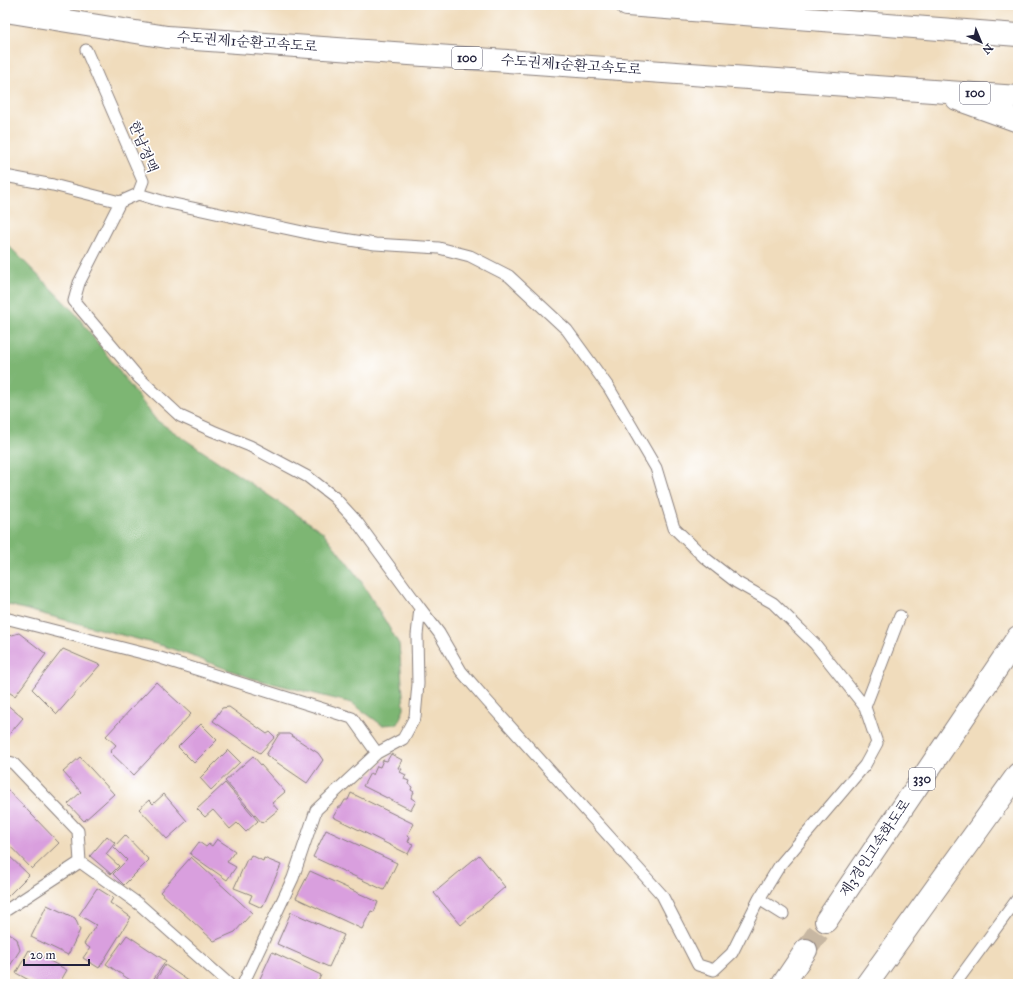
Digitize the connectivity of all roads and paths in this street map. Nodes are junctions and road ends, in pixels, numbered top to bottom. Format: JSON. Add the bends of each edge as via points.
{"nodes":[{"id":1,"x":627,"y":5,"type":"edge"},
{"id":2,"x":5,"y":11,"type":"edge"},
{"id":3,"x":1018,"y":35,"type":"edge"},
{"id":4,"x":86,"y":50,"type":"dead end"},
{"id":5,"x":931,"y":90,"type":"junction"},
{"id":6,"x":1018,"y":97,"type":"edge"},
{"id":7,"x":1018,"y":121,"type":"edge"},
{"id":8,"x":5,"y":176,"type":"edge"},
{"id":9,"x":138,"y":194,"type":"junction"},
{"id":10,"x":120,"y":202,"type":"junction"},
{"id":11,"x":420,"y":608,"type":"junction"},
{"id":12,"x":900,"y":616,"type":"dead end"},
{"id":13,"x":5,"y":618,"type":"edge"},
{"id":14,"x":1018,"y":637,"type":"edge"},
{"id":15,"x":865,"y":706,"type":"junction"},
{"id":16,"x":377,"y":753,"type":"junction"},
{"id":17,"x":5,"y":761,"type":"edge"},
{"id":18,"x":1018,"y":774,"type":"edge"},
{"id":19,"x":80,"y":862,"type":"junction"},
{"id":20,"x":1018,"y":898,"type":"edge"},
{"id":21,"x":759,"y":899,"type":"junction"},
{"id":22,"x":5,"y":912,"type":"edge"},
{"id":23,"x":783,"y":914,"type":"dead end"},
{"id":24,"x":826,"y":921,"type":"tunnel mouth"},
{"id":25,"x":806,"y":950,"type":"tunnel mouth"},
{"id":26,"x":230,"y":984,"type":"edge"},
{"id":27,"x":243,"y":984,"type":"edge"},
{"id":28,"x":783,"y":984,"type":"edge"},
{"id":29,"x":867,"y":984,"type":"edge"},
{"id":30,"x":955,"y":984,"type":"edge"}],
"edges":[{"from":1,"to":3,"type":"highway"},
{"from":2,"to":5,"type":"highway","name":"수도권제1순환고속도로","number":"100","via":[[167,37]]},
{"from":4,"to":9,"type":"lane","name":"한남정맥","via":[[143,181]]},
{"from":5,"to":6,"type":"highway","name":"수도권제1순환고속도로","number":"100"},
{"from":5,"to":7,"type":"highway"},
{"from":8,"to":10,"type":"lane"},
{"from":9,"to":10,"type":"lane","name":"한남정맥"},
{"from":9,"to":15,"type":"lane","via":[[312,234],[374,244],[439,248],[470,256],[509,276],[568,330],[609,388],[656,468],[674,528],[705,558],[736,582],[773,603],[815,644]]},
{"from":10,"to":11,"type":"lane","via":[[79,283],[74,301],[138,377],[180,416],[250,446],[308,477],[334,497],[357,522]]},
{"from":11,"to":16,"type":"lane","via":[[416,635],[418,684],[415,717],[403,739]]},
{"from":11,"to":21,"type":"lane","via":[[439,633],[461,670],[482,696],[662,895],[698,965],[714,970],[732,953]]},
{"from":12,"to":15,"type":"lane"},
{"from":13,"to":16,"type":"lane","via":[[154,656],[352,718]]},
{"from":14,"to":24,"type":"highway","name":"제3경인고속화도로","number":"330"},
{"from":15,"to":21,"type":"lane","via":[[878,743],[865,765],[780,865]]},
{"from":16,"to":27,"type":"lane","via":[[316,810],[292,878]]},
{"from":17,"to":19,"type":"lane","via":[[13,763],[78,830]]},
{"from":18,"to":29,"type":"highway"},
{"from":19,"to":22,"type":"lane"},
{"from":19,"to":26,"type":"lane","via":[[140,906]]},
{"from":20,"to":30,"type":"lane"},
{"from":21,"to":23,"type":"lane"},
{"from":25,"to":28,"type":"highway"}]}
